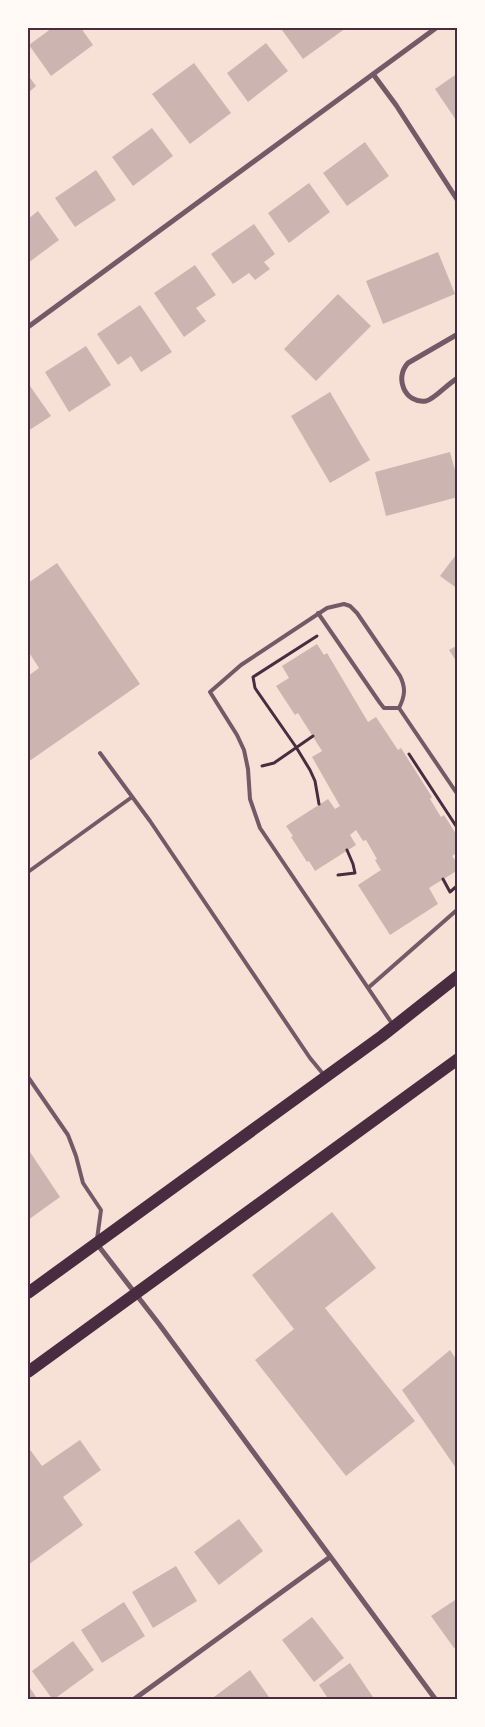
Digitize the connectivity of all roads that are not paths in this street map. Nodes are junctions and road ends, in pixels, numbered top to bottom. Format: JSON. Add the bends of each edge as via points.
{"nodes":[{"id":1,"x":436,"y":28,"type":"edge"},
{"id":2,"x":373,"y":74,"type":"junction"},
{"id":3,"x":458,"y":201,"type":"edge"},
{"id":4,"x":28,"y":327,"type":"edge"},
{"id":5,"x":458,"y":334,"type":"edge"},
{"id":6,"x":458,"y":378,"type":"edge"},
{"id":7,"x":318,"y":613,"type":"junction"},
{"id":8,"x":400,"y":708,"type":"junction"},
{"id":9,"x":100,"y":752,"type":"dead end"},
{"id":10,"x":458,"y":795,"type":"edge"},
{"id":11,"x":132,"y":797,"type":"junction"},
{"id":12,"x":28,"y":872,"type":"edge"},
{"id":13,"x":458,"y":909,"type":"edge"},
{"id":14,"x":458,"y":976,"type":"edge"},
{"id":15,"x":368,"y":988,"type":"junction"},
{"id":16,"x":394,"y":1027,"type":"junction"},
{"id":17,"x":457,"y":1060,"type":"edge"},
{"id":18,"x":28,"y":1077,"type":"edge"},
{"id":19,"x":325,"y":1077,"type":"junction"},
{"id":20,"x":97,"y":1244,"type":"junction"},
{"id":21,"x":28,"y":1293,"type":"edge"},
{"id":22,"x":136,"y":1294,"type":"junction"},
{"id":23,"x":28,"y":1372,"type":"edge"},
{"id":24,"x":330,"y":1556,"type":"junction"},
{"id":25,"x":133,"y":1700,"type":"edge"},
{"id":26,"x":436,"y":1700,"type":"edge"}],
"edges":[{"from":1,"to":2,"type":"street"},
{"from":2,"to":3,"type":"street"},
{"from":2,"to":4,"type":"street"},
{"from":5,"to":6,"type":"street","via":[[408,363],[401,378],[408,395],[424,402]]},
{"from":7,"to":8,"type":"lane","via":[[384,708]]},
{"from":7,"to":8,"type":"lane","via":[[344,604],[357,613],[404,684]]},
{"from":7,"to":15,"type":"lane","via":[[241,665],[210,692],[244,750],[250,799],[260,828]]},
{"from":8,"to":10,"type":"lane"},
{"from":9,"to":11,"type":"lane"},
{"from":11,"to":12,"type":"lane"},
{"from":11,"to":19,"type":"lane"},
{"from":13,"to":15,"type":"lane"},
{"from":14,"to":16,"type":"main road"},
{"from":15,"to":16,"type":"lane"},
{"from":16,"to":19,"type":"main road"},
{"from":17,"to":22,"type":"main road"},
{"from":18,"to":20,"type":"lane","via":[[68,1135],[83,1183],[101,1210]]},
{"from":19,"to":20,"type":"main road"},
{"from":20,"to":21,"type":"main road"},
{"from":20,"to":22,"type":"street"},
{"from":22,"to":23,"type":"main road"},
{"from":22,"to":24,"type":"street"},
{"from":24,"to":25,"type":"street"},
{"from":24,"to":26,"type":"street"}]}
